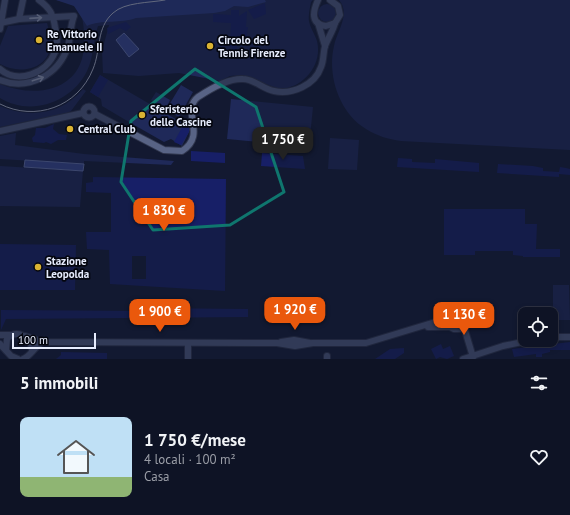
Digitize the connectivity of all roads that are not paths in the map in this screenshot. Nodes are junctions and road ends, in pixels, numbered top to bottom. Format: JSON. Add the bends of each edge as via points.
{"nodes":[{"id":1,"x":4,"y":0,"type":"edge"},
{"id":2,"x":23,"y":0,"type":"edge"},
{"id":3,"x":39,"y":0,"type":"edge"},
{"id":4,"x":322,"y":0,"type":"edge"},
{"id":5,"x":331,"y":0,"type":"edge"},
{"id":6,"x":317,"y":2,"type":"edge"},
{"id":7,"x":53,"y":17,"type":"junction"},
{"id":8,"x":20,"y":19,"type":"junction"},
{"id":9,"x":335,"y":23,"type":"junction"},
{"id":10,"x":318,"y":24,"type":"junction"},
{"id":11,"x":0,"y":25,"type":"edge"},
{"id":12,"x":325,"y":46,"type":"junction"},
{"id":13,"x":0,"y":69,"type":"edge"},
{"id":14,"x":0,"y":80,"type":"edge"},
{"id":15,"x":0,"y":130,"type":"edge"},
{"id":16,"x":452,"y":317,"type":"junction"},
{"id":17,"x":463,"y":324,"type":"junction"},
{"id":18,"x":450,"y":327,"type":"junction"},
{"id":19,"x":415,"y":329,"type":"junction"},
{"id":20,"x":458,"y":329,"type":"junction"},
{"id":21,"x":0,"y":335,"type":"edge"},
{"id":22,"x":10,"y":335,"type":"junction"},
{"id":23,"x":24,"y":336,"type":"junction"},
{"id":24,"x":467,"y":337,"type":"junction"},
{"id":25,"x":570,"y":337,"type":"edge"},
{"id":26,"x":558,"y":338,"type":"edge"},
{"id":27,"x":43,"y":342,"type":"junction"},
{"id":28,"x":188,"y":342,"type":"junction"},
{"id":29,"x":0,"y":344,"type":"edge"},
{"id":30,"x":518,"y":344,"type":"edge"},
{"id":31,"x":6,"y":350,"type":"junction"},
{"id":32,"x":32,"y":351,"type":"junction"},
{"id":33,"x":473,"y":357,"type":"edge"},
{"id":34,"x":26,"y":358,"type":"edge"},
{"id":35,"x":18,"y":359,"type":"edge"},
{"id":36,"x":188,"y":359,"type":"edge"},
{"id":37,"x":463,"y":359,"type":"edge"}],
"edges":[{"from":1,"to":11,"type":"street"},
{"from":2,"to":8,"type":"street"},
{"from":3,"to":7,"type":"street","via":[[50,8]]},
{"from":4,"to":6,"type":"street"},
{"from":5,"to":9,"type":"street","via":[[337,4],[340,12]]},
{"from":6,"to":10,"type":"street","via":[[313,16]]},
{"from":8,"to":7,"type":"street","one_way":true},
{"from":7,"to":13,"type":"street","via":[[56,48],[53,58],[46,65],[35,73],[17,77],[8,75]]},
{"from":14,"to":7,"type":"street","one_way":true,"via":[[25,83],[42,78],[53,71],[68,47],[74,16]]},
{"from":8,"to":11,"type":"street"},
{"from":9,"to":10,"type":"street","via":[[326,26]]},
{"from":9,"to":12,"type":"street"},
{"from":10,"to":12,"type":"street"},
{"from":12,"to":15,"type":"street","via":[[317,76],[298,89],[277,92],[243,79],[230,81],[195,100],[192,106],[195,129],[193,138],[188,146],[179,152],[164,150],[95,114],[89,107],[85,108],[83,113]]},
{"from":16,"to":17,"type":"street","via":[[460,317]]},
{"from":16,"to":18,"type":"street","via":[[449,321]]},
{"from":16,"to":19,"type":"street"},
{"from":17,"to":20,"type":"street"},
{"from":17,"to":24,"type":"street"},
{"from":18,"to":19,"type":"street"},
{"from":18,"to":20,"type":"street"},
{"from":19,"to":28,"type":"street","via":[[359,344],[313,343],[295,346],[277,343]]},
{"from":20,"to":24,"type":"street"},
{"from":21,"to":22,"type":"street"},
{"from":22,"to":23,"type":"street"},
{"from":22,"to":31,"type":"street","via":[[6,341]]},
{"from":23,"to":27,"type":"street"},
{"from":23,"to":32,"type":"street","via":[[31,344]]},
{"from":24,"to":33,"type":"street"},
{"from":25,"to":26,"type":"street"},
{"from":27,"to":28,"type":"street"},
{"from":27,"to":32,"type":"street"},
{"from":28,"to":36,"type":"street"},
{"from":29,"to":31,"type":"street"},
{"from":30,"to":33,"type":"street"},
{"from":31,"to":35,"type":"street"},
{"from":32,"to":34,"type":"street"},
{"from":33,"to":37,"type":"street"}]}
